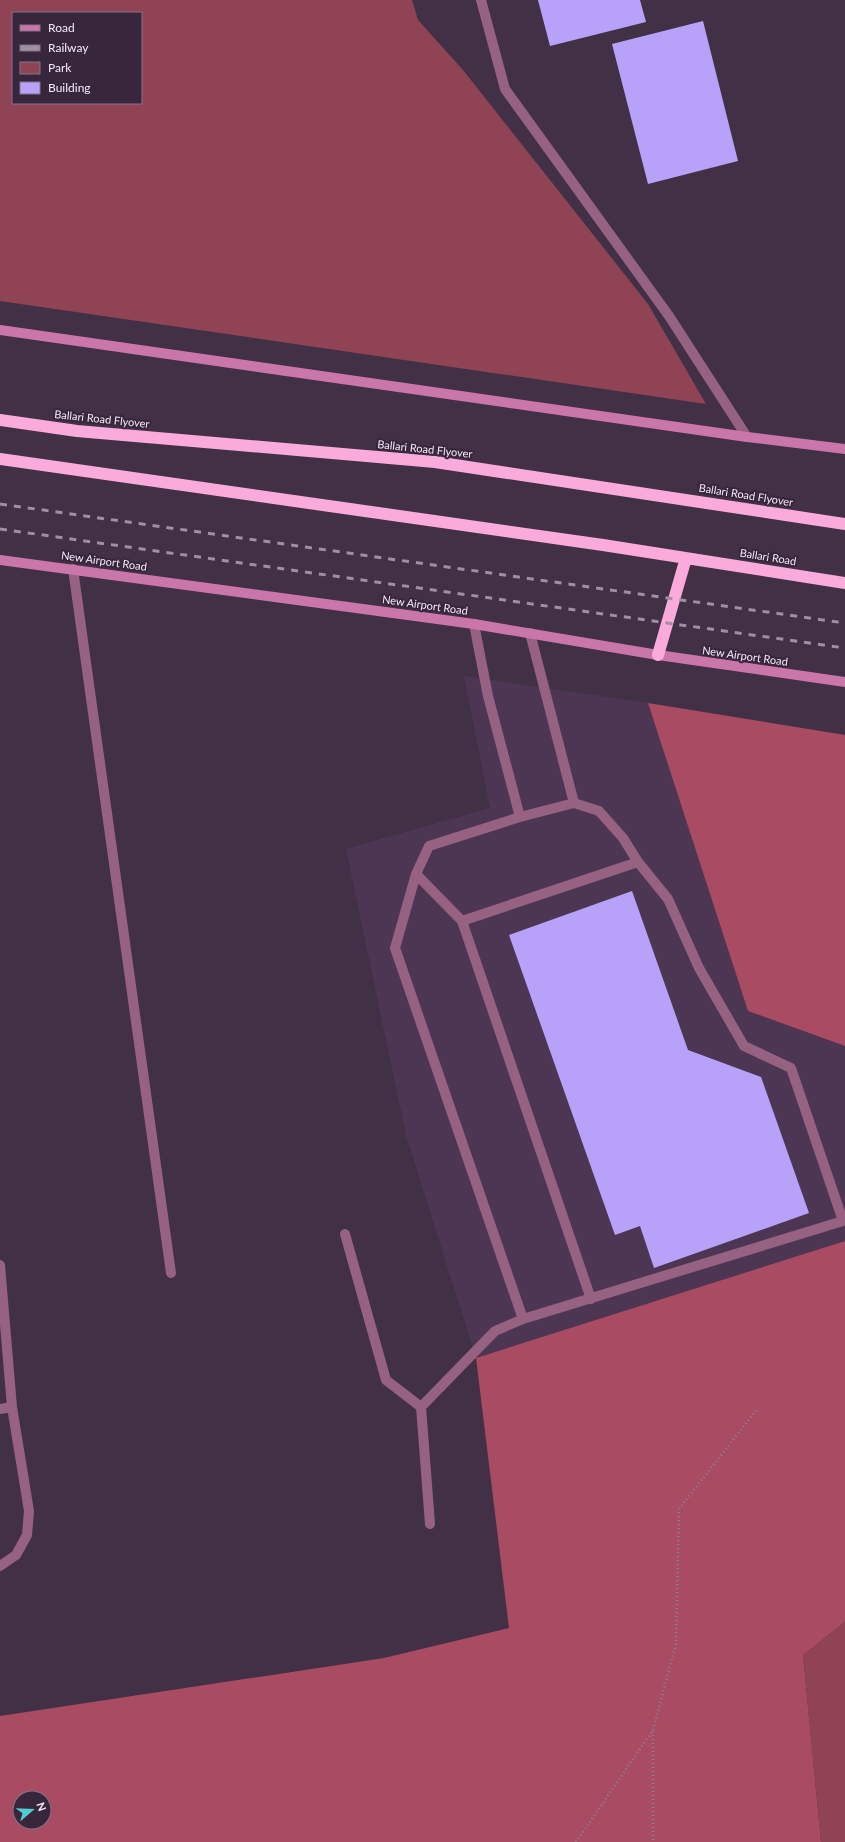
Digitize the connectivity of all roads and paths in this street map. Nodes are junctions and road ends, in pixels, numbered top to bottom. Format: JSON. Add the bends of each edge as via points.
{"nodes":[{"id":1,"x":481,"y":0,"type":"edge"},
{"id":2,"x":0,"y":330,"type":"edge"},
{"id":3,"x":0,"y":420,"type":"edge"},
{"id":4,"x":747,"y":437,"type":"junction"},
{"id":5,"x":845,"y":449,"type":"edge"},
{"id":6,"x":0,"y":459,"type":"edge"},
{"id":7,"x":845,"y":524,"type":"edge"},
{"id":8,"x":686,"y":558,"type":"junction"},
{"id":9,"x":0,"y":560,"type":"edge"},
{"id":10,"x":73,"y":569,"type":"junction"},
{"id":11,"x":845,"y":583,"type":"edge"},
{"id":12,"x":474,"y":624,"type":"junction"},
{"id":13,"x":530,"y":633,"type":"junction"},
{"id":14,"x":658,"y":655,"type":"junction"},
{"id":15,"x":845,"y":682,"type":"edge"},
{"id":16,"x":574,"y":803,"type":"junction"},
{"id":17,"x":520,"y":817,"type":"junction"},
{"id":18,"x":638,"y":862,"type":"junction"},
{"id":19,"x":416,"y":874,"type":"junction"},
{"id":20,"x":462,"y":921,"type":"junction"},
{"id":21,"x":344,"y":1234,"type":"dead end"},
{"id":22,"x":0,"y":1270,"type":"edge"},
{"id":23,"x":171,"y":1273,"type":"dead end"},
{"id":24,"x":591,"y":1298,"type":"junction"},
{"id":25,"x":523,"y":1319,"type":"junction"},
{"id":26,"x":12,"y":1407,"type":"junction"},
{"id":27,"x":422,"y":1407,"type":"junction"},
{"id":28,"x":758,"y":1408,"type":"dead end"},
{"id":29,"x":0,"y":1409,"type":"edge"},
{"id":30,"x":430,"y":1524,"type":"dead end"},
{"id":31,"x":0,"y":1566,"type":"edge"},
{"id":32,"x":653,"y":1730,"type":"junction"},
{"id":33,"x":576,"y":1842,"type":"edge"},
{"id":34,"x":653,"y":1842,"type":"edge"}],
"edges":[{"from":1,"to":4,"type":"street","via":[[505,90],[669,316]]},
{"from":2,"to":4,"type":"street"},
{"from":3,"to":7,"type":"highway","name":"Ballari Road Flyover","via":[[77,431],[435,462]]},
{"from":4,"to":5,"type":"street"},
{"from":6,"to":8,"type":"highway"},
{"from":8,"to":11,"type":"highway","name":"Ballari Road"},
{"from":8,"to":14,"type":"highway"},
{"from":9,"to":10,"type":"street","name":"New Airport Road"},
{"from":10,"to":12,"type":"street","name":"New Airport Road"},
{"from":10,"to":23,"type":"street"},
{"from":12,"to":13,"type":"street","name":"New Airport Road"},
{"from":12,"to":17,"type":"street","via":[[488,696]]},
{"from":13,"to":14,"type":"street","name":"New Airport Road"},
{"from":13,"to":16,"type":"street"},
{"from":14,"to":15,"type":"street","name":"New Airport Road"},
{"from":16,"to":17,"type":"street"},
{"from":16,"to":18,"type":"street","via":[[599,811],[623,838]]},
{"from":17,"to":19,"type":"street","via":[[429,846]]},
{"from":18,"to":20,"type":"street"},
{"from":18,"to":24,"type":"street","via":[[668,899],[699,968],[744,1046],[791,1068],[843,1221]]},
{"from":19,"to":20,"type":"street"},
{"from":19,"to":25,"type":"street","via":[[395,948]]},
{"from":20,"to":24,"type":"street"},
{"from":21,"to":27,"type":"street","via":[[386,1380]]},
{"from":22,"to":26,"type":"street"},
{"from":24,"to":25,"type":"street"},
{"from":25,"to":27,"type":"street","via":[[495,1331]]},
{"from":26,"to":29,"type":"street"},
{"from":26,"to":31,"type":"street","via":[[29,1511],[27,1535],[16,1555]]},
{"from":27,"to":30,"type":"street"},
{"from":28,"to":32,"type":"path","via":[[679,1509],[676,1643]]},
{"from":32,"to":33,"type":"path"},
{"from":32,"to":34,"type":"path"}]}
